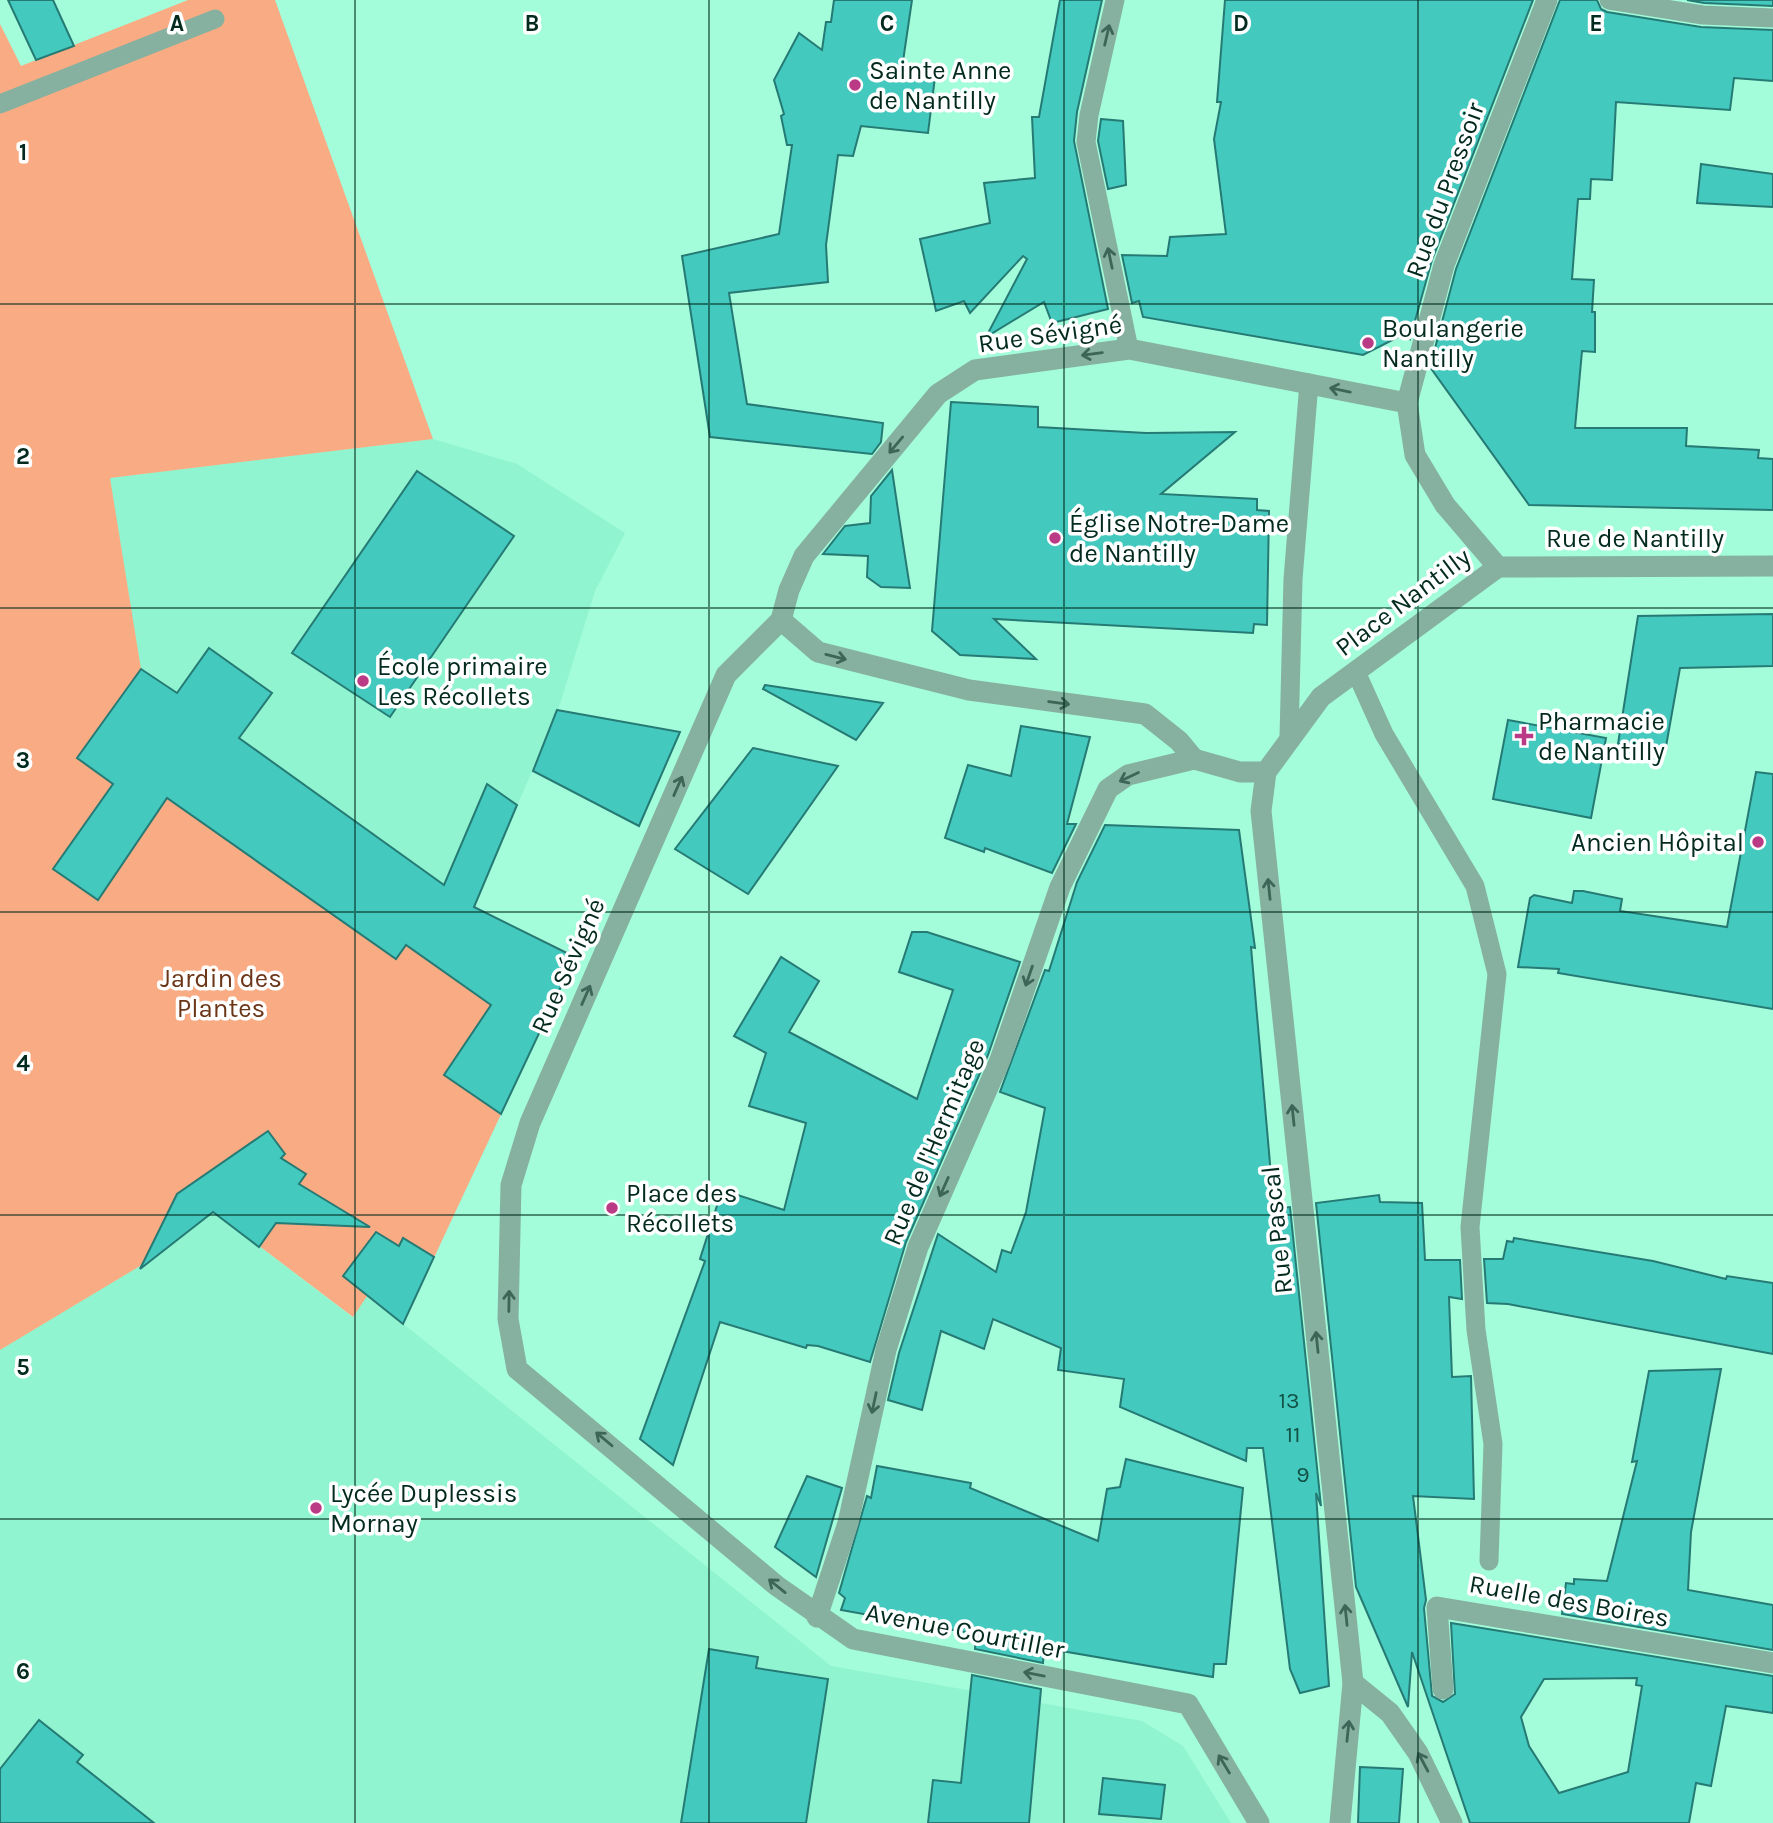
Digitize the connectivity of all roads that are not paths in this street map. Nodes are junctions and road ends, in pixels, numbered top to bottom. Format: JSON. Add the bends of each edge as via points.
{"nodes":[{"id":1,"x":1115,"y":0,"type":"edge"},
{"id":2,"x":1547,"y":0,"type":"edge"},
{"id":3,"x":1609,"y":0,"type":"edge"},
{"id":4,"x":1773,"y":18,"type":"edge"},
{"id":5,"x":215,"y":19,"type":"dead end"},
{"id":6,"x":0,"y":104,"type":"edge"},
{"id":7,"x":1129,"y":349,"type":"junction"},
{"id":8,"x":1309,"y":383,"type":"junction"},
{"id":9,"x":1407,"y":403,"type":"junction"},
{"id":10,"x":1773,"y":566,"type":"edge"},
{"id":11,"x":1497,"y":567,"type":"junction"},
{"id":12,"x":781,"y":620,"type":"junction"},
{"id":13,"x":1356,"y":672,"type":"junction"},
{"id":14,"x":1289,"y":737,"type":"junction"},
{"id":15,"x":1194,"y":759,"type":"junction"},
{"id":16,"x":1266,"y":772,"type":"junction"},
{"id":17,"x":517,"y":1369,"type":"joint"},
{"id":18,"x":1489,"y":1561,"type":"dead end"},
{"id":19,"x":817,"y":1617,"type":"junction"},
{"id":20,"x":1773,"y":1663,"type":"edge"},
{"id":21,"x":1353,"y":1683,"type":"junction"},
{"id":22,"x":1443,"y":1689,"type":"dead end"},
{"id":23,"x":1259,"y":1823,"type":"edge"},
{"id":24,"x":1340,"y":1823,"type":"edge"},
{"id":25,"x":1452,"y":1823,"type":"edge"}],
"edges":[{"from":7,"to":1,"type":"lane","one_way":true,"via":[[1086,142]]},
{"from":2,"to":9,"type":"street","name":"Rue du Pressoir","via":[[1444,265]]},
{"from":3,"to":4,"type":"lane","via":[[1703,15]]},
{"from":5,"to":6,"type":"lane"},
{"from":7,"to":8,"type":"street","name":"Rue Sévigné"},
{"from":7,"to":12,"type":"street","name":"Rue Sévigné","one_way":true,"via":[[975,370],[938,394],[804,556]]},
{"from":9,"to":8,"type":"street","name":"Rue Sévigné","one_way":true},
{"from":8,"to":14,"type":"lane","via":[[1293,579]]},
{"from":9,"to":11,"type":"street","name":"Place Nantilly","via":[[1415,455],[1445,505]]},
{"from":10,"to":11,"type":"street","name":"Rue de Nantilly"},
{"from":11,"to":13,"type":"street","name":"Place Nantilly"},
{"from":12,"to":15,"type":"street","one_way":true,"via":[[818,652],[969,690],[1145,714]]},
{"from":17,"to":12,"type":"street","name":"Rue Sévigné","one_way":true,"via":[[509,1319],[511,1185],[530,1123],[726,675]]},
{"from":13,"to":14,"type":"street","name":"Place Nantilly","via":[[1321,696]]},
{"from":13,"to":18,"type":"lane","via":[[1384,734],[1475,886],[1497,974],[1470,1227],[1476,1330],[1493,1444]]},
{"from":14,"to":16,"type":"street","name":"Place Nantilly"},
{"from":15,"to":16,"type":"street","via":[[1240,772]]},
{"from":15,"to":19,"type":"street","name":"Rue de l'Hermitage","one_way":true,"via":[[1128,775],[1108,789],[1060,887],[1000,1060],[918,1247],[886,1350],[848,1523]]},
{"from":21,"to":16,"type":"street","name":"Rue Pascal","one_way":true,"via":[[1261,811]]},
{"from":19,"to":17,"type":"street","name":"Avenue Courtiller","one_way":true},
{"from":23,"to":19,"type":"street","name":"Avenue Courtiller","one_way":true,"via":[[1188,1704],[853,1639]]},
{"from":20,"to":22,"type":"street","name":"Ruelle des Boires","via":[[1437,1607]]},
{"from":24,"to":21,"type":"street","name":"Rue Pascal","one_way":true},
{"from":25,"to":21,"type":"street","one_way":true,"via":[[1418,1753],[1390,1713]]}]}
